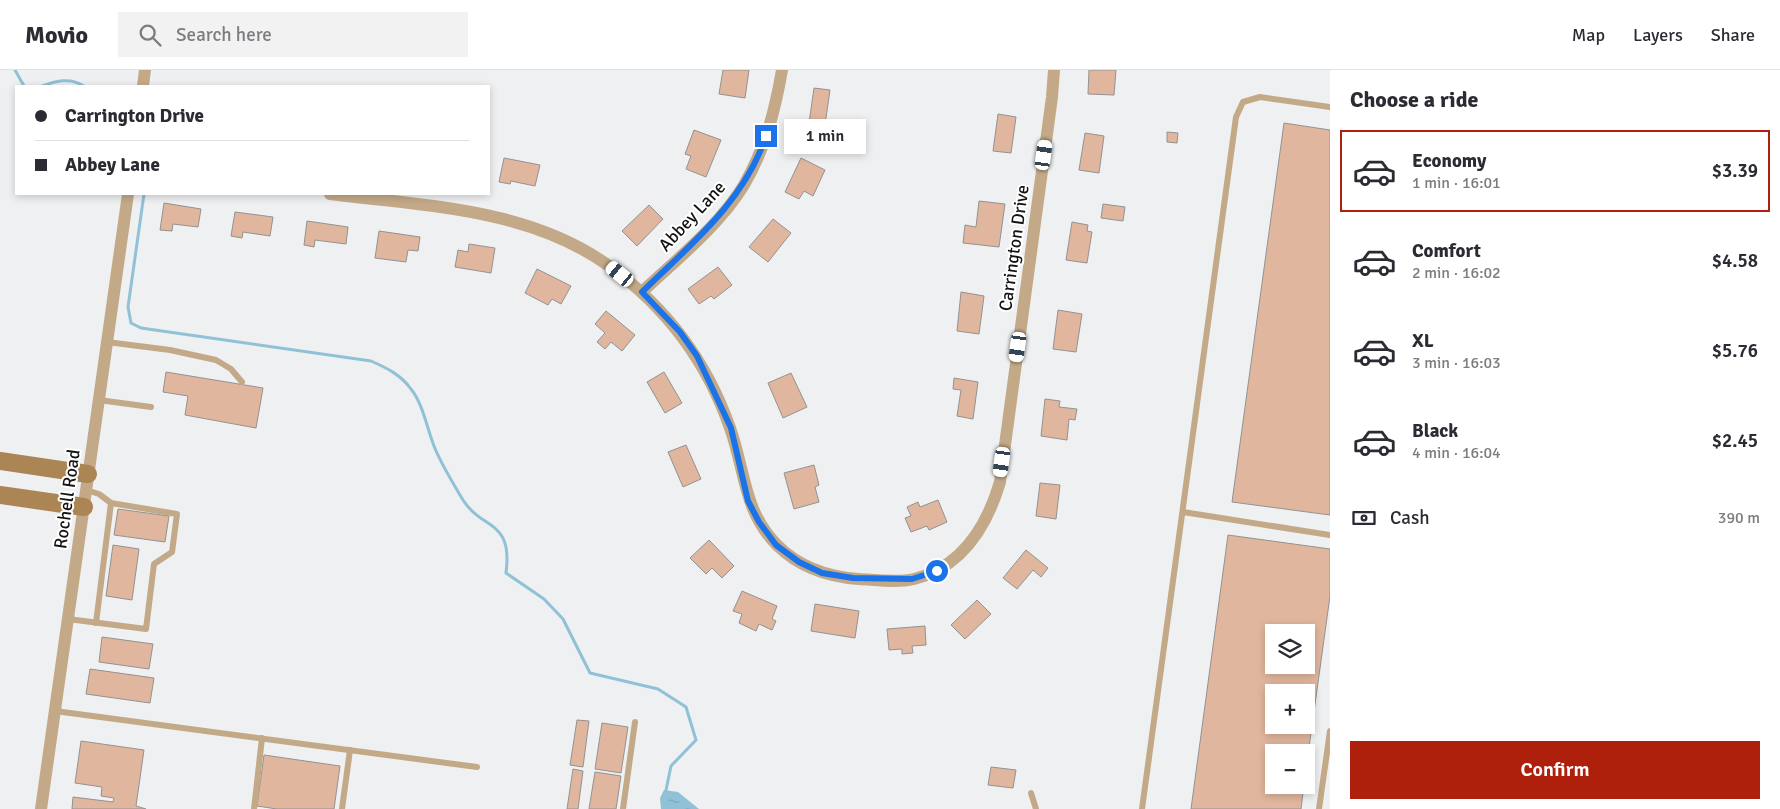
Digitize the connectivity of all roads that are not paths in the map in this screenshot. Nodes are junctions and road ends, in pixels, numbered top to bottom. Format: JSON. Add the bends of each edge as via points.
{"nodes":[{"id":1,"x":145,"y":70,"type":"edge"},
{"id":2,"x":782,"y":70,"type":"edge"},
{"id":3,"x":1054,"y":70,"type":"edge"},
{"id":4,"x":143,"y":85,"type":"edge"},
{"id":5,"x":1330,"y":106,"type":"edge"},
{"id":6,"x":128,"y":195,"type":"edge"},
{"id":7,"x":338,"y":195,"type":"edge"},
{"id":8,"x":642,"y":292,"type":"junction"},
{"id":9,"x":107,"y":342,"type":"junction"},
{"id":10,"x":242,"y":382,"type":"dead end"},
{"id":11,"x":99,"y":400,"type":"junction"},
{"id":12,"x":151,"y":407,"type":"dead end"},
{"id":13,"x":0,"y":461,"type":"edge"},
{"id":14,"x":86,"y":490,"type":"junction"},
{"id":15,"x":0,"y":495,"type":"edge"},
{"id":16,"x":111,"y":503,"type":"junction"},
{"id":17,"x":1183,"y":512,"type":"junction"},
{"id":18,"x":1330,"y":535,"type":"edge"},
{"id":19,"x":68,"y":619,"type":"junction"},
{"id":20,"x":96,"y":623,"type":"junction"},
{"id":21,"x":55,"y":711,"type":"junction"},
{"id":22,"x":635,"y":722,"type":"dead end"},
{"id":23,"x":1330,"y":731,"type":"edge"},
{"id":24,"x":262,"y":738,"type":"junction"},
{"id":25,"x":350,"y":750,"type":"junction"},
{"id":26,"x":477,"y":767,"type":"dead end"},
{"id":27,"x":1031,"y":793,"type":"dead end"},
{"id":28,"x":41,"y":809,"type":"edge"},
{"id":29,"x":254,"y":809,"type":"edge"},
{"id":30,"x":342,"y":809,"type":"edge"},
{"id":31,"x":623,"y":809,"type":"edge"},
{"id":32,"x":1036,"y":809,"type":"edge"},
{"id":33,"x":1142,"y":809,"type":"edge"},
{"id":34,"x":1319,"y":809,"type":"edge"}],
"edges":[{"from":1,"to":4,"type":"street"},
{"from":2,"to":8,"type":"street","name":"Abbey Lane","via":[[776,108],[762,150],[743,186],[719,218]]},
{"from":3,"to":8,"type":"street","name":"Carrington Drive","via":[[1000,482],[992,509],[974,540],[937,571],[912,579],[853,578],[822,573],[799,562],[776,545],[748,501],[731,428],[697,356],[680,332]]},
{"from":5,"to":17,"type":"lane","via":[[1260,97],[1243,102],[1236,118]]},
{"from":6,"to":9,"type":"street","name":"Rochell Road"},
{"from":7,"to":8,"type":"street","name":"Carrington Drive","via":[[476,213],[518,222],[570,243],[608,265]]},
{"from":9,"to":10,"type":"lane","via":[[216,360],[231,369]]},
{"from":9,"to":11,"type":"street","name":"Rochell Road"},
{"from":11,"to":12,"type":"lane"},
{"from":11,"to":14,"type":"street","name":"Rochell Road"},
{"from":13,"to":14,"type":"street"},
{"from":14,"to":15,"type":"street"},
{"from":14,"to":16,"type":"lane"},
{"from":14,"to":19,"type":"street","name":"Rochell Road"},
{"from":16,"to":20,"type":"lane"},
{"from":16,"to":20,"type":"lane","via":[[177,514],[172,552],[154,564],[146,629]]},
{"from":17,"to":18,"type":"lane"},
{"from":17,"to":33,"type":"lane"},
{"from":19,"to":20,"type":"lane"},
{"from":19,"to":21,"type":"street","name":"Rochell Road"},
{"from":21,"to":24,"type":"lane"},
{"from":21,"to":28,"type":"street","name":"Rochell Road"},
{"from":22,"to":31,"type":"lane"},
{"from":23,"to":34,"type":"lane"},
{"from":24,"to":25,"type":"lane"},
{"from":24,"to":29,"type":"lane"},
{"from":25,"to":26,"type":"lane"},
{"from":25,"to":30,"type":"lane"},
{"from":27,"to":32,"type":"lane"}]}
